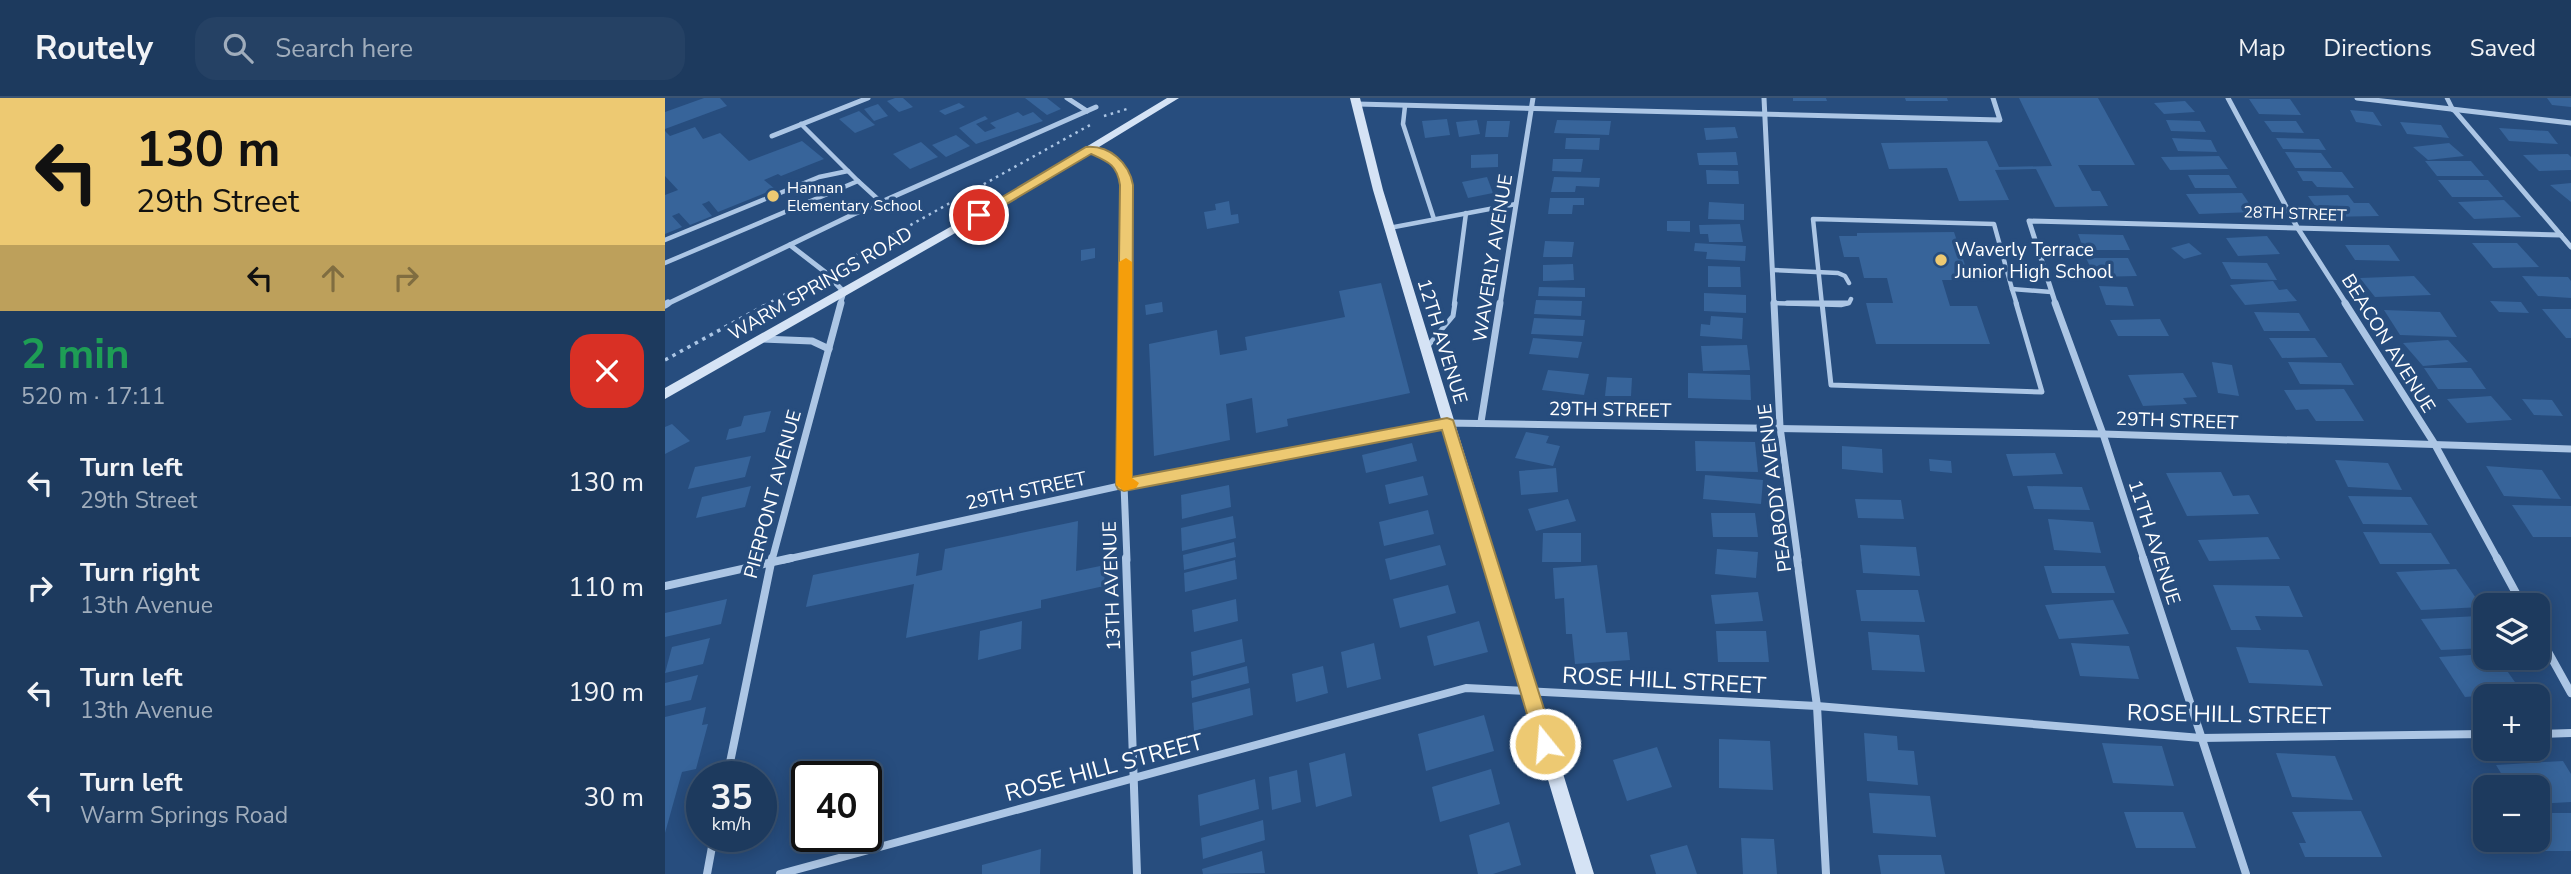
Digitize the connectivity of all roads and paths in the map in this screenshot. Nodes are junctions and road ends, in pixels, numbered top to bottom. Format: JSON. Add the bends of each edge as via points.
{"nodes":[{"id":1,"x":868,"y":98,"type":"edge"},
{"id":2,"x":1067,"y":98,"type":"edge"},
{"id":3,"x":1174,"y":98,"type":"edge"},
{"id":4,"x":1534,"y":98,"type":"edge"},
{"id":5,"x":1764,"y":98,"type":"edge"},
{"id":6,"x":1993,"y":98,"type":"edge"},
{"id":7,"x":2228,"y":98,"type":"edge"},
{"id":8,"x":2357,"y":98,"type":"edge"},
{"id":9,"x":2447,"y":98,"type":"edge"},
{"id":10,"x":1356,"y":101,"type":"edge"},
{"id":11,"x":1405,"y":106,"type":"junction"},
{"id":12,"x":1096,"y":107,"type":"dead end"},
{"id":13,"x":1531,"y":108,"type":"junction"},
{"id":14,"x":1129,"y":109,"type":"dead end"},
{"id":15,"x":2453,"y":110,"type":"junction"},
{"id":16,"x":1087,"y":111,"type":"junction"},
{"id":17,"x":1765,"y":114,"type":"junction"},
{"id":18,"x":2571,"y":123,"type":"edge"},
{"id":19,"x":801,"y":124,"type":"junction"},
{"id":20,"x":772,"y":136,"type":"dead end"},
{"id":21,"x":1090,"y":150,"type":"junction"},
{"id":22,"x":848,"y":171,"type":"junction"},
{"id":23,"x":858,"y":181,"type":"junction"},
{"id":24,"x":881,"y":202,"type":"junction"},
{"id":25,"x":1516,"y":204,"type":"junction"},
{"id":26,"x":1466,"y":213,"type":"junction"},
{"id":27,"x":1434,"y":219,"type":"junction"},
{"id":28,"x":2029,"y":221,"type":"joint"},
{"id":29,"x":2297,"y":227,"type":"junction"},
{"id":30,"x":1389,"y":228,"type":"junction"},
{"id":31,"x":2561,"y":235,"type":"junction"},
{"id":32,"x":665,"y":240,"type":"edge"},
{"id":33,"x":790,"y":245,"type":"junction"},
{"id":34,"x":2571,"y":247,"type":"edge"},
{"id":35,"x":665,"y":263,"type":"edge"},
{"id":36,"x":1773,"y":270,"type":"junction"},
{"id":37,"x":1820,"y":271,"type":"junction"},
{"id":38,"x":825,"y":272,"type":"junction"},
{"id":39,"x":1849,"y":283,"type":"dead end"},
{"id":40,"x":2012,"y":289,"type":"junction"},
{"id":41,"x":844,"y":292,"type":"junction"},
{"id":42,"x":2051,"y":292,"type":"junction"},
{"id":43,"x":1851,"y":299,"type":"dead end"},
{"id":44,"x":1773,"y":303,"type":"junction"},
{"id":45,"x":665,"y":305,"type":"edge"},
{"id":46,"x":1821,"y":305,"type":"junction"},
{"id":47,"x":762,"y":338,"type":"junction"},
{"id":48,"x":829,"y":349,"type":"junction"},
{"id":49,"x":1425,"y":349,"type":"junction"},
{"id":50,"x":665,"y":360,"type":"edge"},
{"id":51,"x":665,"y":394,"type":"edge"},
{"id":52,"x":1481,"y":422,"type":"junction"},
{"id":53,"x":1447,"y":424,"type":"junction"},
{"id":54,"x":1780,"y":427,"type":"junction"},
{"id":55,"x":2103,"y":433,"type":"junction"},
{"id":56,"x":2434,"y":443,"type":"junction"},
{"id":57,"x":2571,"y":449,"type":"edge"},
{"id":58,"x":1124,"y":485,"type":"junction"},
{"id":59,"x":771,"y":562,"type":"junction"},
{"id":60,"x":665,"y":586,"type":"edge"},
{"id":61,"x":2516,"y":593,"type":"edge"},
{"id":62,"x":2550,"y":655,"type":"edge"},
{"id":63,"x":1529,"y":692,"type":"junction"},
{"id":64,"x":2571,"y":693,"type":"edge"},
{"id":65,"x":1817,"y":706,"type":"junction"},
{"id":66,"x":2571,"y":733,"type":"edge"},
{"id":67,"x":2473,"y":734,"type":"edge"},
{"id":68,"x":2550,"y":734,"type":"edge"},
{"id":69,"x":2201,"y":738,"type":"junction"},
{"id":70,"x":730,"y":761,"type":"edge"},
{"id":71,"x":1133,"y":780,"type":"junction"},
{"id":72,"x":711,"y":852,"type":"edge"},
{"id":73,"x":707,"y":874,"type":"edge"},
{"id":74,"x":781,"y":874,"type":"edge"},
{"id":75,"x":1137,"y":874,"type":"edge"},
{"id":76,"x":1585,"y":874,"type":"edge"},
{"id":77,"x":1826,"y":874,"type":"edge"},
{"id":78,"x":2246,"y":874,"type":"edge"}],
"edges":[{"from":1,"to":19,"type":"street"},
{"from":2,"to":16,"type":"street"},
{"from":3,"to":21,"type":"street","name":"WARM SPRINGS ROAD"},
{"from":4,"to":13,"type":"street","name":"WAVERLY AVENUE"},
{"from":5,"to":17,"type":"street","name":"PEABODY AVENUE"},
{"from":6,"to":17,"type":"street","via":[[2000,120]]},
{"from":7,"to":29,"type":"street","name":"BEACON AVENUE"},
{"from":8,"to":15,"type":"street"},
{"from":9,"to":15,"type":"lane"},
{"from":10,"to":11,"type":"street"},
{"from":10,"to":30,"type":"street","name":"12TH AVENUE"},
{"from":11,"to":13,"type":"street"},
{"from":11,"to":27,"type":"lane","via":[[1403,124]]},
{"from":12,"to":16,"type":"street"},
{"from":13,"to":17,"type":"street"},
{"from":13,"to":25,"type":"street","name":"WAVERLY AVENUE"},
{"from":14,"to":38,"type":"path","via":[[1104,117]]},
{"from":15,"to":18,"type":"street"},
{"from":15,"to":31,"type":"street"},
{"from":16,"to":24,"type":"street"},
{"from":17,"to":36,"type":"street","name":"PEABODY AVENUE"},
{"from":19,"to":20,"type":"street"},
{"from":19,"to":22,"type":"lane"},
{"from":21,"to":41,"type":"street","name":"WARM SPRINGS ROAD"},
{"from":21,"to":58,"type":"street","name":"13TH AVENUE","via":[[1117,161],[1126,185]]},
{"from":22,"to":23,"type":"lane"},
{"from":22,"to":32,"type":"lane","via":[[819,177]]},
{"from":23,"to":24,"type":"lane"},
{"from":23,"to":35,"type":"lane"},
{"from":24,"to":33,"type":"street"},
{"from":25,"to":26,"type":"lane"},
{"from":25,"to":52,"type":"street","name":"WAVERLY AVENUE"},
{"from":26,"to":27,"type":"lane"},
{"from":26,"to":49,"type":"lane","via":[[1453,316]]},
{"from":27,"to":30,"type":"lane"},
{"from":28,"to":29,"type":"street","name":"28TH STREET"},
{"from":28,"to":42,"type":"street","name":"11TH AVENUE"},
{"from":29,"to":31,"type":"street","name":"28TH STREET"},
{"from":29,"to":56,"type":"street","name":"BEACON AVENUE"},
{"from":30,"to":49,"type":"street","name":"12TH AVENUE"},
{"from":31,"to":34,"type":"street"},
{"from":33,"to":38,"type":"street"},
{"from":33,"to":45,"type":"street"},
{"from":36,"to":37,"type":"lane"},
{"from":36,"to":44,"type":"street","name":"PEABODY AVENUE"},
{"from":37,"to":39,"type":"lane","via":[[1838,273]]},
{"from":37,"to":40,"type":"lane","via":[[1813,219],[1994,224]]},
{"from":37,"to":46,"type":"lane"},
{"from":38,"to":41,"type":"street"},
{"from":38,"to":50,"type":"path"},
{"from":40,"to":42,"type":"lane"},
{"from":40,"to":46,"type":"lane","via":[[2042,392],[1831,385]]},
{"from":41,"to":47,"type":"street","name":"WARM SPRINGS ROAD"},
{"from":41,"to":48,"type":"street","name":"PIERPONT AVENUE"},
{"from":42,"to":55,"type":"street","name":"11TH AVENUE"},
{"from":43,"to":46,"type":"lane","via":[[1841,305]]},
{"from":44,"to":46,"type":"lane"},
{"from":44,"to":54,"type":"street","name":"PEABODY AVENUE"},
{"from":47,"to":48,"type":"street","via":[[812,341]]},
{"from":47,"to":51,"type":"street","name":"WARM SPRINGS ROAD"},
{"from":48,"to":59,"type":"street","name":"PIERPONT AVENUE"},
{"from":49,"to":53,"type":"street","name":"12TH AVENUE"},
{"from":52,"to":53,"type":"street","name":"29TH STREET"},
{"from":52,"to":54,"type":"street","name":"29TH STREET"},
{"from":53,"to":58,"type":"street","name":"29TH STREET"},
{"from":53,"to":63,"type":"street","name":"12TH AVENUE"},
{"from":54,"to":55,"type":"street","name":"29TH STREET"},
{"from":54,"to":65,"type":"street","name":"PEABODY AVENUE"},
{"from":55,"to":56,"type":"street","name":"29TH STREET"},
{"from":55,"to":69,"type":"street","name":"11TH AVENUE"},
{"from":56,"to":57,"type":"street","name":"29TH STREET"},
{"from":56,"to":61,"type":"street","name":"BEACON AVENUE"},
{"from":58,"to":59,"type":"street","name":"29TH STREET"},
{"from":58,"to":71,"type":"street","name":"13TH AVENUE"},
{"from":59,"to":60,"type":"street","name":"29TH STREET"},
{"from":59,"to":70,"type":"street","name":"PIERPONT AVENUE"},
{"from":62,"to":64,"type":"street"},
{"from":63,"to":65,"type":"street","name":"ROSE HILL STREET"},
{"from":63,"to":71,"type":"street","name":"ROSE HILL STREET","via":[[1466,688]]},
{"from":63,"to":76,"type":"street","name":"12TH AVENUE"},
{"from":65,"to":69,"type":"street","name":"ROSE HILL STREET"},
{"from":65,"to":77,"type":"street","name":"PEABODY AVENUE"},
{"from":66,"to":68,"type":"street"},
{"from":67,"to":69,"type":"street","name":"ROSE HILL STREET"},
{"from":69,"to":78,"type":"street","name":"11TH AVENUE"},
{"from":71,"to":74,"type":"street","name":"ROSE HILL STREET"},
{"from":71,"to":75,"type":"street","name":"13TH AVENUE"},
{"from":72,"to":73,"type":"street"}]}
